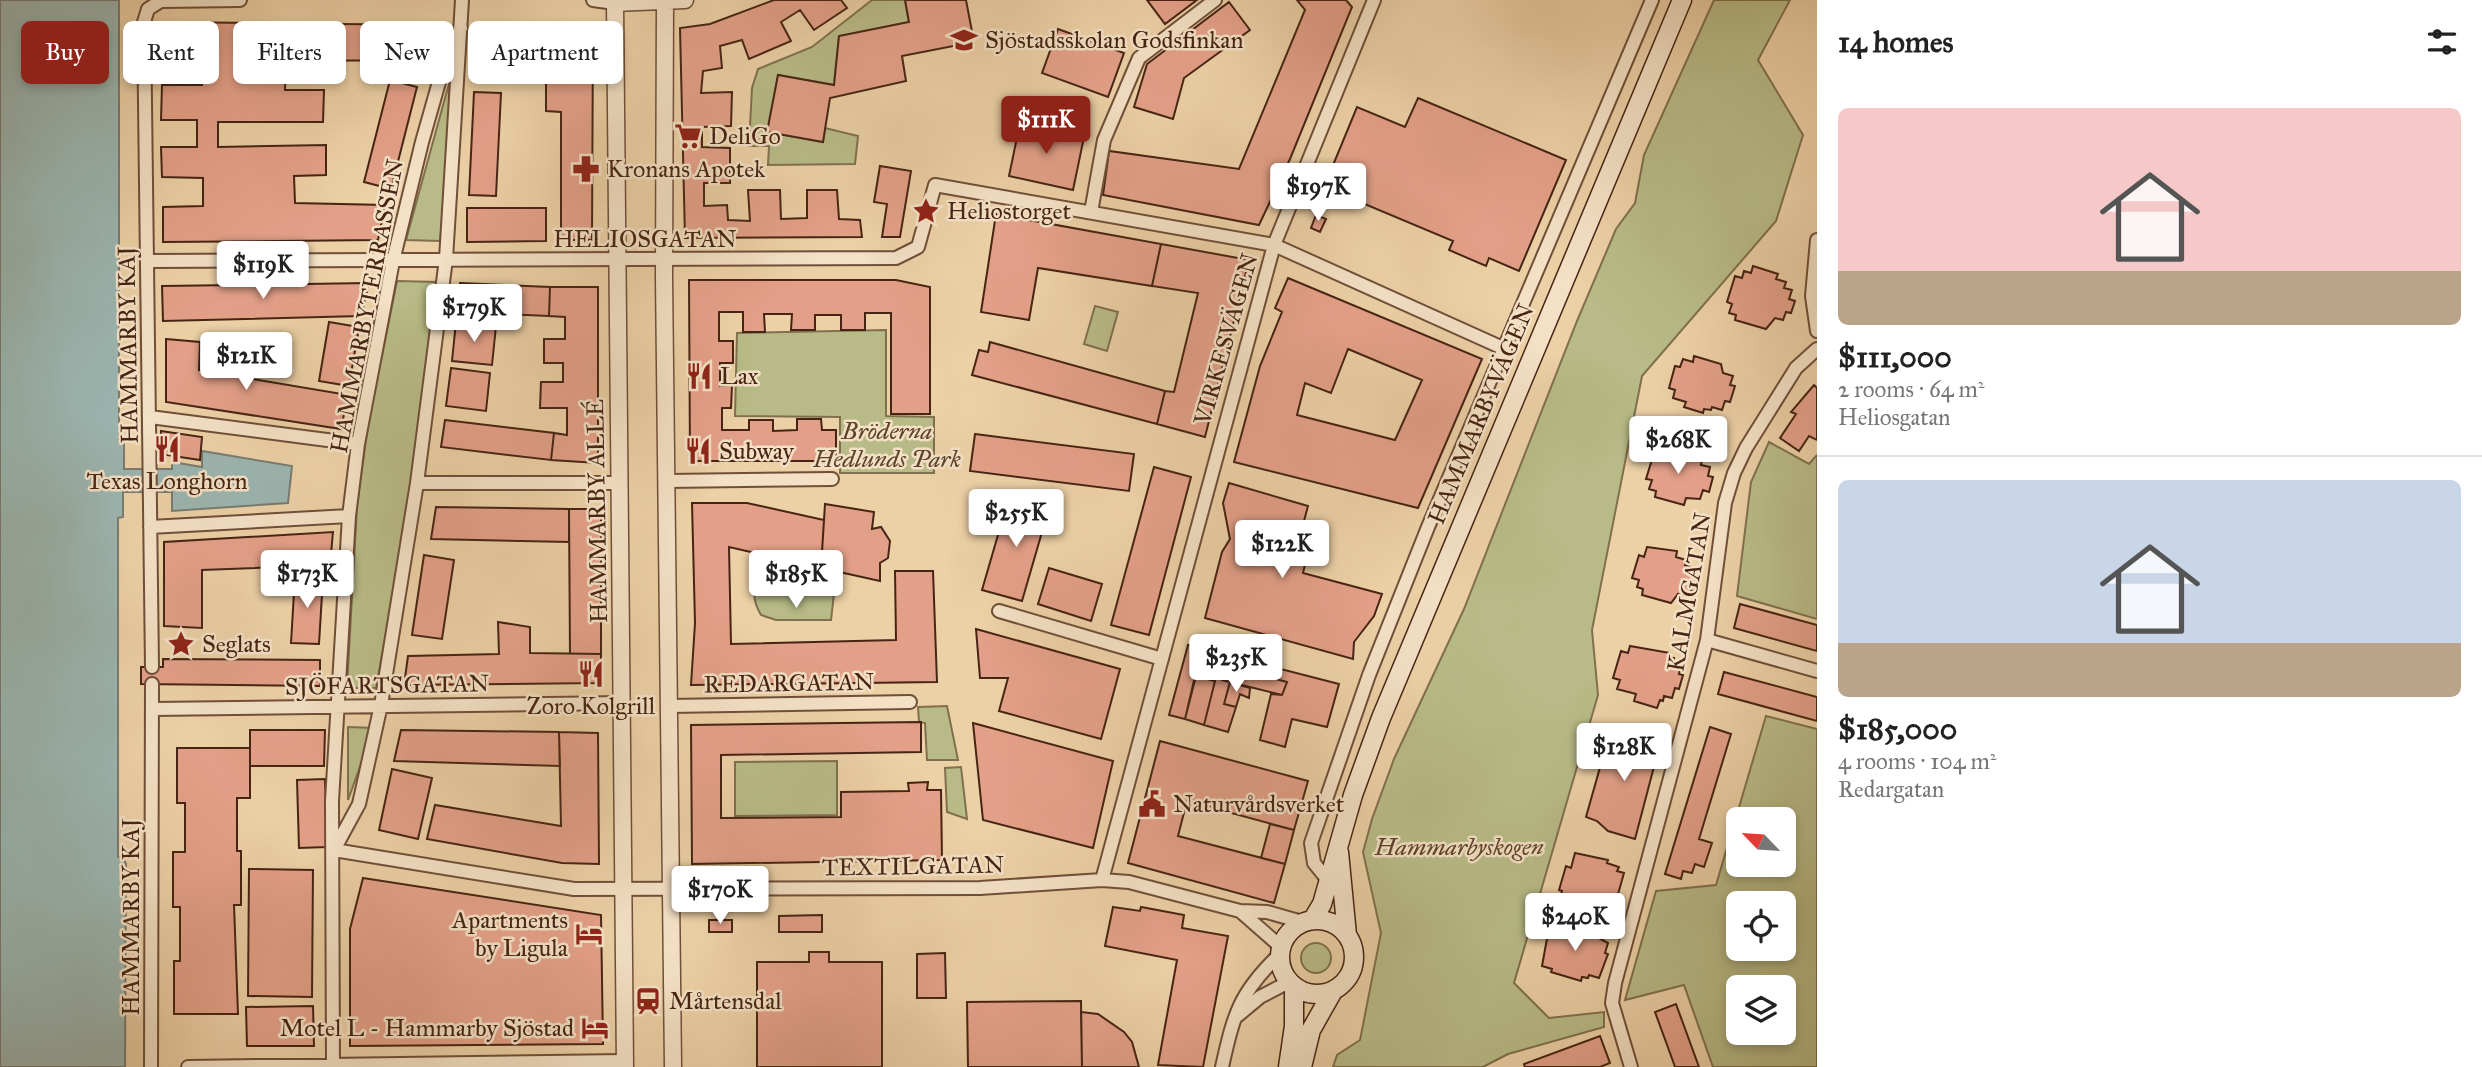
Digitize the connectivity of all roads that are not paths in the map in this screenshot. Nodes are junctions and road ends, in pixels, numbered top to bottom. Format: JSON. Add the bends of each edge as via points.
{"nodes":[{"id":1,"x":240,"y":0,"type":"edge"},
{"id":2,"x":462,"y":0,"type":"edge"},
{"id":3,"x":593,"y":0,"type":"edge"},
{"id":4,"x":685,"y":0,"type":"edge"},
{"id":5,"x":1215,"y":0,"type":"edge"},
{"id":6,"x":1374,"y":0,"type":"edge"},
{"id":7,"x":1652,"y":0,"type":"edge"},
{"id":8,"x":1682,"y":0,"type":"edge"},
{"id":9,"x":665,"y":2,"type":"junction"},
{"id":10,"x":615,"y":3,"type":"junction"},
{"id":11,"x":461,"y":28,"type":"junction"},
{"id":12,"x":1091,"y":212,"type":"junction"},
{"id":13,"x":1817,"y":240,"type":"edge"},
{"id":14,"x":1274,"y":245,"type":"junction"},
{"id":15,"x":446,"y":259,"type":"junction"},
{"id":16,"x":616,"y":260,"type":"junction"},
{"id":17,"x":664,"y":260,"type":"junction"},
{"id":18,"x":148,"y":261,"type":"junction"},
{"id":19,"x":393,"y":261,"type":"junction"},
{"id":20,"x":1817,"y":331,"type":"edge"},
{"id":21,"x":1504,"y":349,"type":"junction"},
{"id":22,"x":1817,"y":349,"type":"edge"},
{"id":23,"x":150,"y":417,"type":"junction"},
{"id":24,"x":358,"y":444,"type":"junction"},
{"id":25,"x":832,"y":480,"type":"dead end"},
{"id":26,"x":667,"y":481,"type":"junction"},
{"id":27,"x":417,"y":483,"type":"junction"},
{"id":28,"x":619,"y":483,"type":"junction"},
{"id":29,"x":349,"y":516,"type":"junction"},
{"id":30,"x":150,"y":527,"type":"junction"},
{"id":31,"x":999,"y":611,"type":"dead end"},
{"id":32,"x":1707,"y":640,"type":"junction"},
{"id":33,"x":1162,"y":659,"type":"junction"},
{"id":34,"x":152,"y":667,"type":"dead end"},
{"id":35,"x":1817,"y":671,"type":"edge"},
{"id":36,"x":152,"y":684,"type":"dead end"},
{"id":37,"x":910,"y":702,"type":"dead end"},
{"id":38,"x":623,"y":703,"type":"junction"},
{"id":39,"x":381,"y":705,"type":"junction"},
{"id":40,"x":337,"y":706,"type":"junction"},
{"id":41,"x":669,"y":706,"type":"junction"},
{"id":42,"x":152,"y":709,"type":"junction"},
{"id":43,"x":334,"y":850,"type":"junction"},
{"id":44,"x":1339,"y":852,"type":"junction"},
{"id":45,"x":1327,"y":879,"type":"junction"},
{"id":46,"x":1102,"y":880,"type":"junction"},
{"id":47,"x":625,"y":888,"type":"junction"},
{"id":48,"x":671,"y":889,"type":"junction"},
{"id":49,"x":1240,"y":911,"type":"junction"},
{"id":50,"x":1308,"y":921,"type":"junction"},
{"id":51,"x":1348,"y":935,"type":"junction"},
{"id":52,"x":1280,"y":950,"type":"junction"},
{"id":53,"x":1292,"y":984,"type":"junction"},
{"id":54,"x":1333,"y":991,"type":"junction"},
{"id":55,"x":1233,"y":1020,"type":"junction"},
{"id":56,"x":625,"y":1064,"type":"edge"},
{"id":57,"x":333,"y":1065,"type":"junction"},
{"id":58,"x":151,"y":1067,"type":"edge"},
{"id":59,"x":188,"y":1067,"type":"edge"},
{"id":60,"x":673,"y":1067,"type":"edge"},
{"id":61,"x":1222,"y":1067,"type":"edge"},
{"id":62,"x":1288,"y":1067,"type":"edge"},
{"id":63,"x":1302,"y":1067,"type":"edge"},
{"id":64,"x":1632,"y":1067,"type":"edge"}],
"edges":[{"from":1,"to":18,"type":"street","name":"HAMMARBY KAJ","via":[[161,1],[148,9],[144,22]]},
{"from":2,"to":11,"type":"street","name":"HAMMARBYTERRASSEN"},
{"from":3,"to":10,"type":"street"},
{"from":4,"to":9,"type":"street"},
{"from":5,"to":12,"type":"street","via":[[1139,58],[1104,140]]},
{"from":6,"to":14,"type":"street","name":"VIRKESVÄGEN"},
{"from":7,"to":21,"type":"street"},
{"from":8,"to":44,"type":"main road","name":"HAMMARBYVÄGEN","via":[[1381,718],[1353,795]]},
{"from":9,"to":10,"type":"street"},
{"from":9,"to":17,"type":"street"},
{"from":10,"to":16,"type":"street","name":"HAMMARBY ALLÉ"},
{"from":11,"to":15,"type":"street","name":"HAMMARBYTERRASSEN"},
{"from":11,"to":19,"type":"street","name":"HAMMARBYTERRASSEN","via":[[441,75]]},
{"from":12,"to":14,"type":"street","name":"HELIOSGATAN"},
{"from":12,"to":17,"type":"street","name":"HELIOSGATAN","via":[[935,185],[918,247],[896,258]]},
{"from":13,"to":20,"type":"street","via":[[1812,296]]},
{"from":14,"to":21,"type":"street","name":"HELIOSGATAN"},
{"from":14,"to":33,"type":"street","name":"VIRKESVÄGEN"},
{"from":15,"to":16,"type":"street","name":"HELIOSGATAN"},
{"from":15,"to":19,"type":"street","name":"HELIOSGATAN"},
{"from":15,"to":27,"type":"street","name":"HAMMARBYTERRASSEN"},
{"from":16,"to":17,"type":"street","name":"HELIOSGATAN"},
{"from":16,"to":28,"type":"street","name":"HAMMARBY ALLÉ"},
{"from":17,"to":26,"type":"street"},
{"from":18,"to":19,"type":"street","name":"HELIOSGATAN"},
{"from":18,"to":23,"type":"street","name":"HAMMARBY KAJ"},
{"from":19,"to":24,"type":"street","name":"HAMMARBYTERRASSEN"},
{"from":21,"to":45,"type":"street","via":[[1428,527],[1339,757],[1311,843],[1314,863]]},
{"from":22,"to":32,"type":"street","name":"KALMGATAN","via":[[1796,368],[1734,473],[1725,503]]},
{"from":23,"to":24,"type":"street"},
{"from":23,"to":30,"type":"street","name":"HAMMARBY KAJ"},
{"from":24,"to":29,"type":"street","name":"HAMMARBYTERRASSEN"},
{"from":25,"to":26,"type":"street"},
{"from":26,"to":41,"type":"street"},
{"from":27,"to":28,"type":"street"},
{"from":27,"to":39,"type":"street","name":"HAMMARBYTERRASSEN"},
{"from":28,"to":38,"type":"street","name":"HAMMARBY ALLÉ"},
{"from":29,"to":30,"type":"street"},
{"from":29,"to":40,"type":"street","name":"HAMMARBYTERRASSEN"},
{"from":30,"to":34,"type":"street","name":"HAMMARBY KAJ"},
{"from":31,"to":33,"type":"street"},
{"from":32,"to":35,"type":"street"},
{"from":32,"to":64,"type":"street","name":"KALMGATAN","via":[[1615,983],[1612,1003]]},
{"from":33,"to":46,"type":"street","name":"VIRKESVÄGEN"},
{"from":36,"to":42,"type":"street","name":"HAMMARBY KAJ"},
{"from":37,"to":41,"type":"street","name":"REDARGATAN"},
{"from":38,"to":39,"type":"street","name":"SJÖFARTSGATAN"},
{"from":38,"to":47,"type":"street","name":"HAMMARBY ALLÉ"},
{"from":39,"to":40,"type":"street","name":"SJÖFARTSGATAN"},
{"from":39,"to":43,"type":"street","name":"HAMMARBYTERRASSEN","via":[[359,804]]},
{"from":40,"to":42,"type":"street","name":"SJÖFARTSGATAN"},
{"from":40,"to":43,"type":"street","name":"HAMMARBYTERRASSEN"},
{"from":41,"to":48,"type":"street"},
{"from":42,"to":58,"type":"street","name":"HAMMARBY KAJ"},
{"from":43,"to":47,"type":"street","name":"TEXTILGATAN","via":[[574,889]]},
{"from":43,"to":57,"type":"street","name":"HAMMARBYTERRASSEN"},
{"from":44,"to":45,"type":"main road","name":"HAMMARBYVÄGEN"},
{"from":44,"to":51,"type":"main road","name":"HAMMARBYVÄGEN"},
{"from":45,"to":50,"type":"main road","name":"HAMMARBYVÄGEN","via":[[1322,904]]},
{"from":46,"to":48,"type":"street","name":"TEXTILGATAN","via":[[980,888]]},
{"from":46,"to":49,"type":"street","name":"TEXTILGATAN","via":[[1129,882]]},
{"from":47,"to":48,"type":"street","name":"TEXTILGATAN"},
{"from":47,"to":56,"type":"street","name":"HAMMARBY ALLÉ"},
{"from":48,"to":60,"type":"street"},
{"from":49,"to":50,"type":"street","name":"TEXTILGATAN"},
{"from":49,"to":52,"type":"street","name":"TEXTILGATAN"},
{"from":50,"to":51,"type":"main road","via":[[1332,922]]},
{"from":50,"to":52,"type":"main road","name":"HAMMARBYVÄGEN","via":[[1293,928]]},
{"from":51,"to":54,"type":"main road","name":"HAMMARBYVÄGEN","via":[[1353,966]]},
{"from":52,"to":53,"type":"main road","via":[[1280,964]]},
{"from":52,"to":55,"type":"street","via":[[1254,979]]},
{"from":53,"to":54,"type":"main road","via":[[1313,994]]},
{"from":53,"to":55,"type":"street","via":[[1260,997]]},
{"from":53,"to":62,"type":"main road","via":[[1294,1026]]},
{"from":54,"to":63,"type":"main road","name":"HAMMARBYVÄGEN","via":[[1311,1030]]},
{"from":55,"to":61,"type":"street"},
{"from":56,"to":57,"type":"street"},
{"from":57,"to":59,"type":"street"}]}
